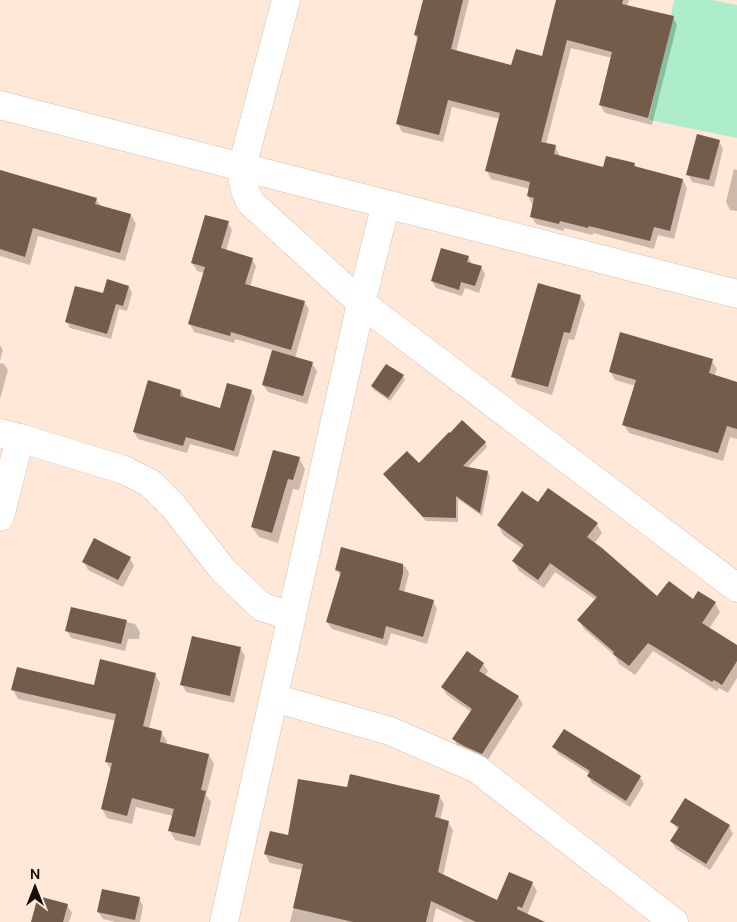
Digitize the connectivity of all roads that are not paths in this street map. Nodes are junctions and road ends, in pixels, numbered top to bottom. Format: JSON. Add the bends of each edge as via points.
{"nodes":[{"id":1,"x":286,"y":0,"type":"edge"},
{"id":2,"x":0,"y":105,"type":"edge"},
{"id":3,"x":242,"y":167,"type":"junction"},
{"id":4,"x":386,"y":204,"type":"junction"},
{"id":5,"x":737,"y":294,"type":"edge"},
{"id":6,"x":361,"y":303,"type":"junction"},
{"id":7,"x":10,"y":435,"type":"edge"},
{"id":8,"x":0,"y":517,"type":"edge"},
{"id":9,"x":737,"y":588,"type":"edge"},
{"id":10,"x":292,"y":616,"type":"junction"},
{"id":11,"x":274,"y":698,"type":"junction"},
{"id":12,"x":224,"y":922,"type":"edge"},
{"id":13,"x":674,"y":922,"type":"edge"}],
"edges":[{"from":1,"to":3,"type":"street"},
{"from":2,"to":3,"type":"street"},
{"from":3,"to":4,"type":"street"},
{"from":3,"to":6,"type":"street","via":[[242,182],[251,203]]},
{"from":4,"to":5,"type":"street"},
{"from":4,"to":6,"type":"street"},
{"from":6,"to":9,"type":"street"},
{"from":6,"to":10,"type":"street"},
{"from":7,"to":8,"type":"street"},
{"from":7,"to":10,"type":"street","via":[[124,470],[150,484],[173,506],[223,570],[262,606]]},
{"from":10,"to":11,"type":"street"},
{"from":11,"to":12,"type":"street"},
{"from":11,"to":13,"type":"street","via":[[390,731],[477,769]]}]}
